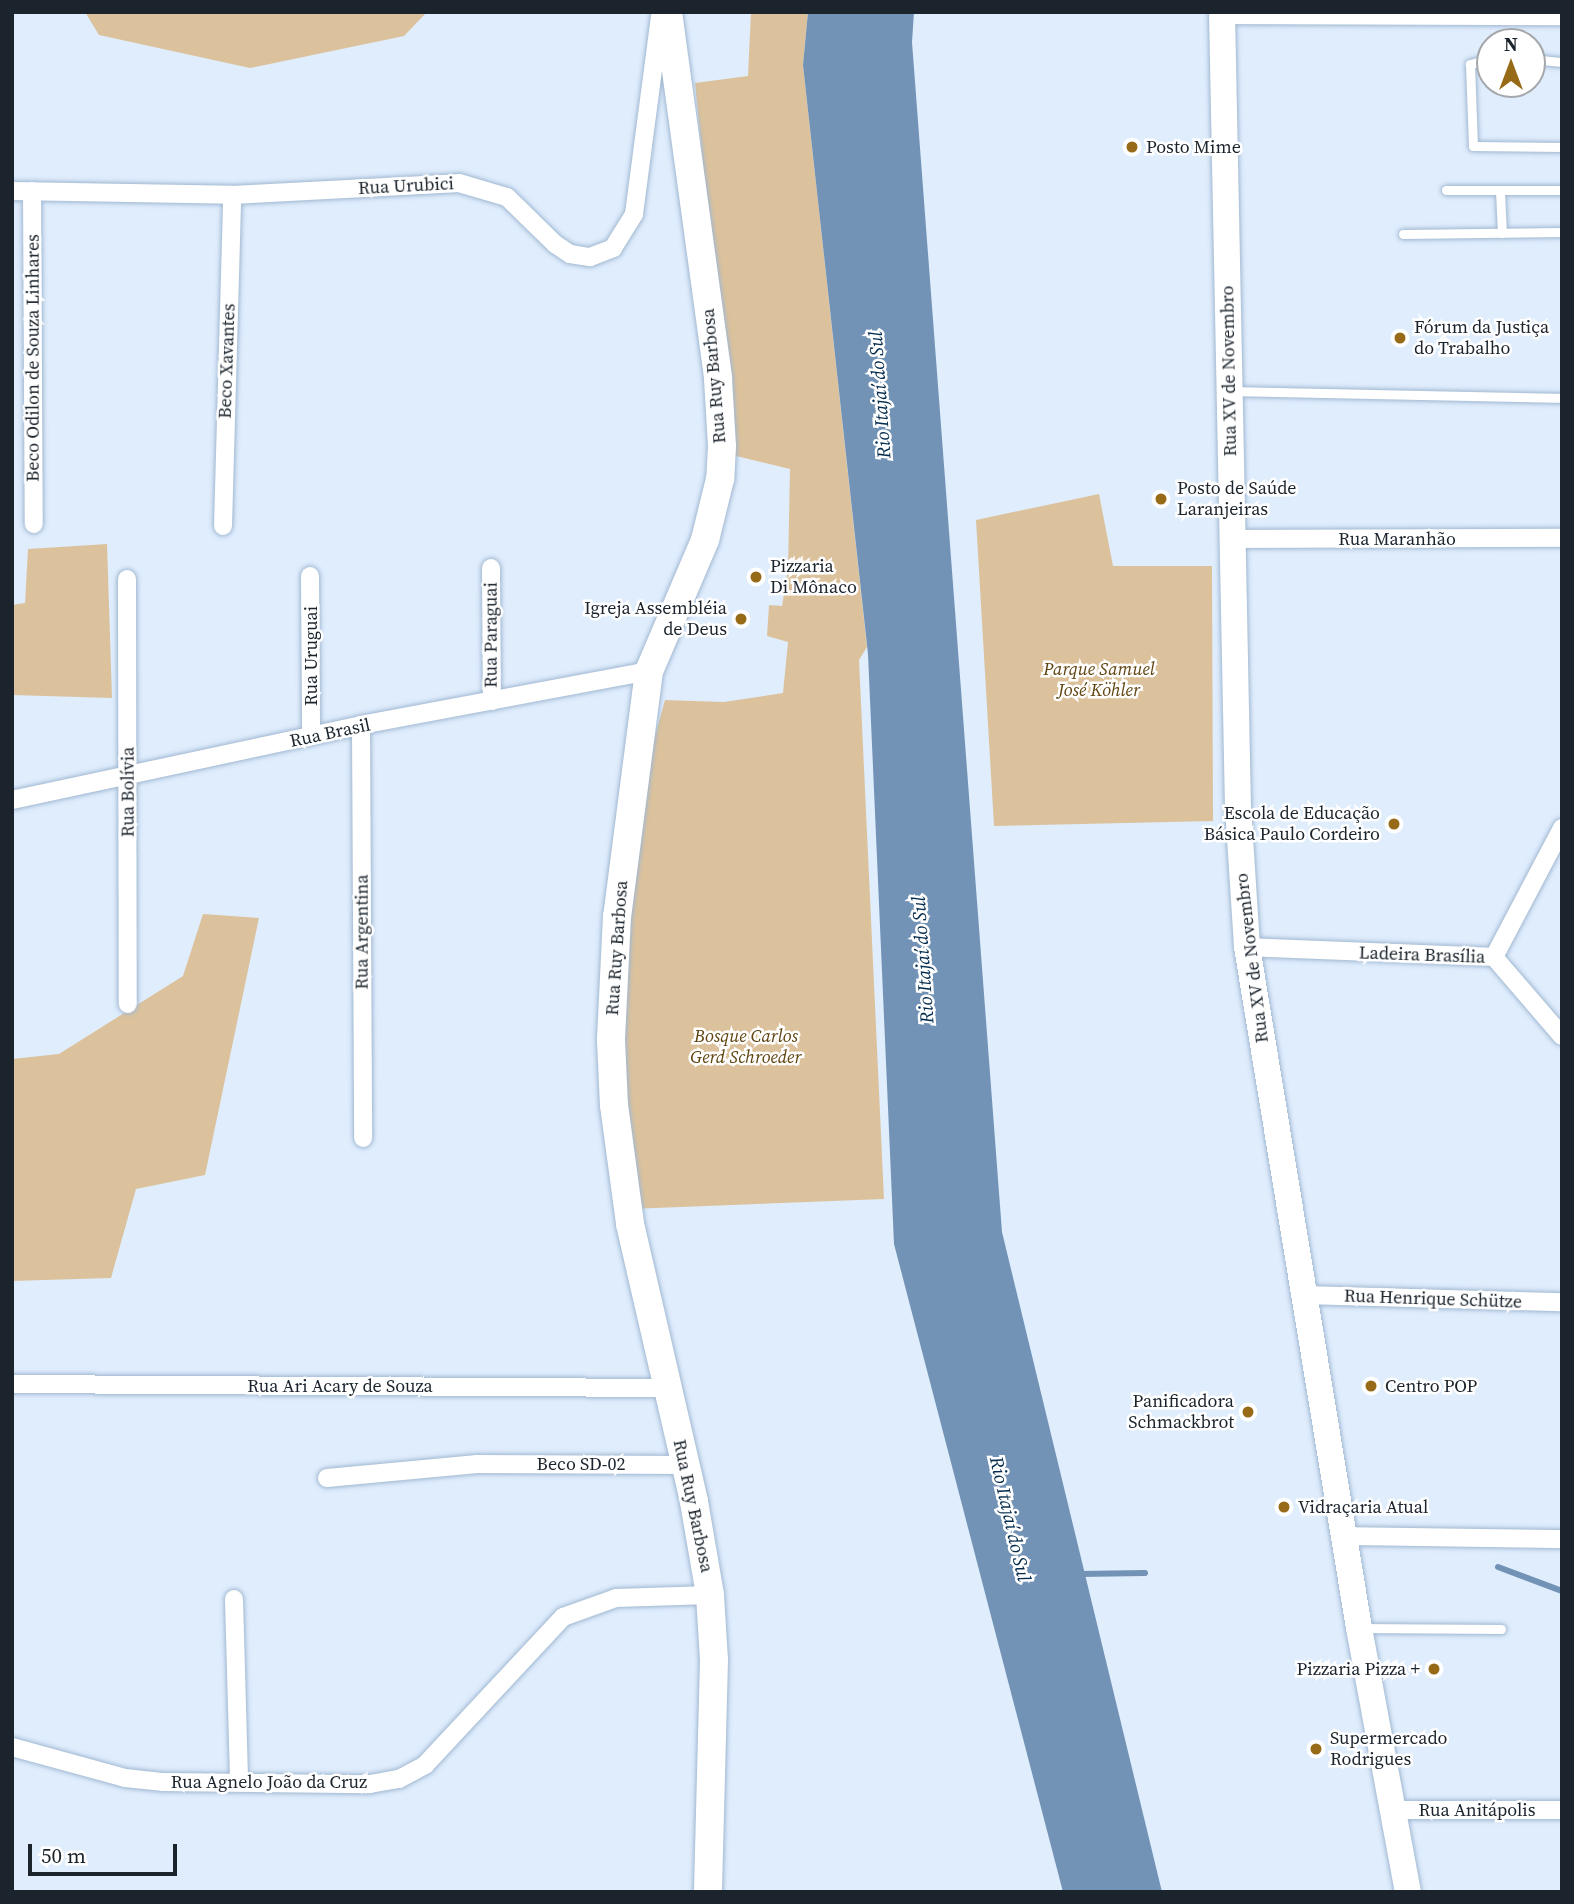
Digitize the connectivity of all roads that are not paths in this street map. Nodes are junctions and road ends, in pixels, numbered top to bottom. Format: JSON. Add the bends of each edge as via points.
{"nodes":[{"id":1,"x":660,"y":12,"type":"edge"},
{"id":2,"x":668,"y":12,"type":"edge"},
{"id":3,"x":1222,"y":14,"type":"edge"},
{"id":4,"x":1562,"y":16,"type":"edge"},
{"id":5,"x":1476,"y":62,"type":"edge"},
{"id":6,"x":1562,"y":147,"type":"edge"},
{"id":7,"x":1446,"y":190,"type":"dead end"},
{"id":8,"x":1562,"y":190,"type":"edge"},
{"id":9,"x":12,"y":191,"type":"edge"},
{"id":10,"x":32,"y":191,"type":"junction"},
{"id":11,"x":1500,"y":191,"type":"junction"},
{"id":12,"x":232,"y":195,"type":"junction"},
{"id":13,"x":1562,"y":232,"type":"edge"},
{"id":14,"x":1502,"y":233,"type":"junction"},
{"id":15,"x":1403,"y":234,"type":"dead end"},
{"id":16,"x":1230,"y":391,"type":"junction"},
{"id":17,"x":1562,"y":398,"type":"edge"},
{"id":18,"x":34,"y":524,"type":"dead end"},
{"id":19,"x":222,"y":526,"type":"dead end"},
{"id":20,"x":1562,"y":538,"type":"edge"},
{"id":21,"x":1233,"y":539,"type":"junction"},
{"id":22,"x":491,"y":568,"type":"dead end"},
{"id":23,"x":310,"y":576,"type":"dead end"},
{"id":24,"x":127,"y":579,"type":"dead end"},
{"id":25,"x":649,"y":671,"type":"junction"},
{"id":26,"x":492,"y":701,"type":"junction"},
{"id":27,"x":361,"y":725,"type":"junction"},
{"id":28,"x":312,"y":736,"type":"junction"},
{"id":29,"x":128,"y":776,"type":"junction"},
{"id":30,"x":12,"y":800,"type":"edge"},
{"id":31,"x":1562,"y":828,"type":"edge"},
{"id":32,"x":1247,"y":947,"type":"junction"},
{"id":33,"x":1494,"y":957,"type":"junction"},
{"id":34,"x":128,"y":1004,"type":"dead end"},
{"id":35,"x":1562,"y":1036,"type":"edge"},
{"id":36,"x":363,"y":1138,"type":"dead end"},
{"id":37,"x":1304,"y":1295,"type":"junction"},
{"id":38,"x":1562,"y":1303,"type":"edge"},
{"id":39,"x":12,"y":1384,"type":"edge"},
{"id":40,"x":668,"y":1388,"type":"junction"},
{"id":41,"x":685,"y":1465,"type":"junction"},
{"id":42,"x":327,"y":1478,"type":"dead end"},
{"id":43,"x":1344,"y":1536,"type":"junction"},
{"id":44,"x":1562,"y":1539,"type":"edge"},
{"id":45,"x":710,"y":1595,"type":"junction"},
{"id":46,"x":234,"y":1599,"type":"dead end"},
{"id":47,"x":1359,"y":1628,"type":"junction"},
{"id":48,"x":1501,"y":1629,"type":"dead end"},
{"id":49,"x":12,"y":1747,"type":"edge"},
{"id":50,"x":239,"y":1779,"type":"junction"},
{"id":51,"x":1392,"y":1810,"type":"junction"},
{"id":52,"x":1562,"y":1810,"type":"edge"},
{"id":53,"x":708,"y":1892,"type":"edge"},
{"id":54,"x":1408,"y":1892,"type":"edge"}],
"edges":[{"from":1,"to":12,"type":"street","name":"Rua Urubici","via":[[639,193],[626,232],[613,248],[590,257],[570,254],[508,197],[459,183]]},
{"from":2,"to":25,"type":"main road","name":"Rua Ruy Barbosa","via":[[718,379],[722,446],[720,480],[705,540]]},
{"from":3,"to":4,"type":"street"},
{"from":3,"to":16,"type":"main road","name":"Rua XV de Novembro"},
{"from":5,"to":6,"type":"lane","via":[[1470,64],[1473,146]]},
{"from":7,"to":11,"type":"lane"},
{"from":8,"to":11,"type":"lane"},
{"from":9,"to":10,"type":"street","name":"Rua Urubici"},
{"from":10,"to":12,"type":"street","name":"Rua Urubici"},
{"from":10,"to":18,"type":"street","name":"Beco Odilon de Souza Linhares"},
{"from":11,"to":14,"type":"lane"},
{"from":12,"to":19,"type":"street","name":"Beco Xavantes"},
{"from":13,"to":14,"type":"lane"},
{"from":14,"to":15,"type":"lane"},
{"from":16,"to":17,"type":"lane"},
{"from":16,"to":21,"type":"main road","name":"Rua XV de Novembro"},
{"from":20,"to":21,"type":"street","name":"Rua Maranhão"},
{"from":21,"to":32,"type":"main road","name":"Rua XV de Novembro","via":[[1238,807]]},
{"from":22,"to":26,"type":"street","name":"Rua Paraguai"},
{"from":23,"to":28,"type":"street","name":"Rua Uruguai"},
{"from":24,"to":29,"type":"street","name":"Rua Bolívia"},
{"from":25,"to":26,"type":"street","name":"Rua Brasil"},
{"from":25,"to":40,"type":"main road","name":"Rua Ruy Barbosa","via":[[617,916],[611,1040],[614,1105],[630,1224]]},
{"from":26,"to":27,"type":"street","name":"Rua Brasil"},
{"from":27,"to":28,"type":"street","name":"Rua Brasil"},
{"from":27,"to":36,"type":"street","name":"Rua Argentina"},
{"from":28,"to":29,"type":"street","name":"Rua Brasil"},
{"from":29,"to":30,"type":"street","name":"Rua Brasil"},
{"from":29,"to":34,"type":"street","name":"Rua Bolívia"},
{"from":31,"to":33,"type":"street"},
{"from":32,"to":33,"type":"street","name":"Ladeira Brasília"},
{"from":32,"to":37,"type":"main road","name":"Rua XV de Novembro"},
{"from":33,"to":35,"type":"street","name":"Ladeira Brasília"},
{"from":37,"to":38,"type":"street","name":"Rua Henrique Schütze"},
{"from":37,"to":43,"type":"main road","name":"Rua XV de Novembro"},
{"from":39,"to":40,"type":"street","name":"Rua Ari Acary de Souza"},
{"from":40,"to":41,"type":"main road","name":"Rua Ruy Barbosa"},
{"from":41,"to":42,"type":"street","name":"Beco SD-02","via":[[477,1464]]},
{"from":41,"to":45,"type":"main road","name":"Rua Ruy Barbosa"},
{"from":43,"to":44,"type":"street"},
{"from":43,"to":47,"type":"main road","name":"Rua XV de Novembro"},
{"from":45,"to":50,"type":"street","name":"Rua Agnelo João da Cruz","via":[[616,1598],[563,1617],[425,1765],[400,1779],[370,1784]]},
{"from":45,"to":53,"type":"main road","name":"Rua Ruy Barbosa","via":[[714,1660]]},
{"from":46,"to":50,"type":"street"},
{"from":47,"to":48,"type":"lane"},
{"from":47,"to":51,"type":"main road","name":"Rua XV de Novembro"},
{"from":49,"to":50,"type":"street","name":"Rua Agnelo João da Cruz","via":[[125,1778]]},
{"from":51,"to":52,"type":"street","name":"Rua Anitápolis"},
{"from":51,"to":54,"type":"main road","name":"Rua XV de Novembro"}]}
